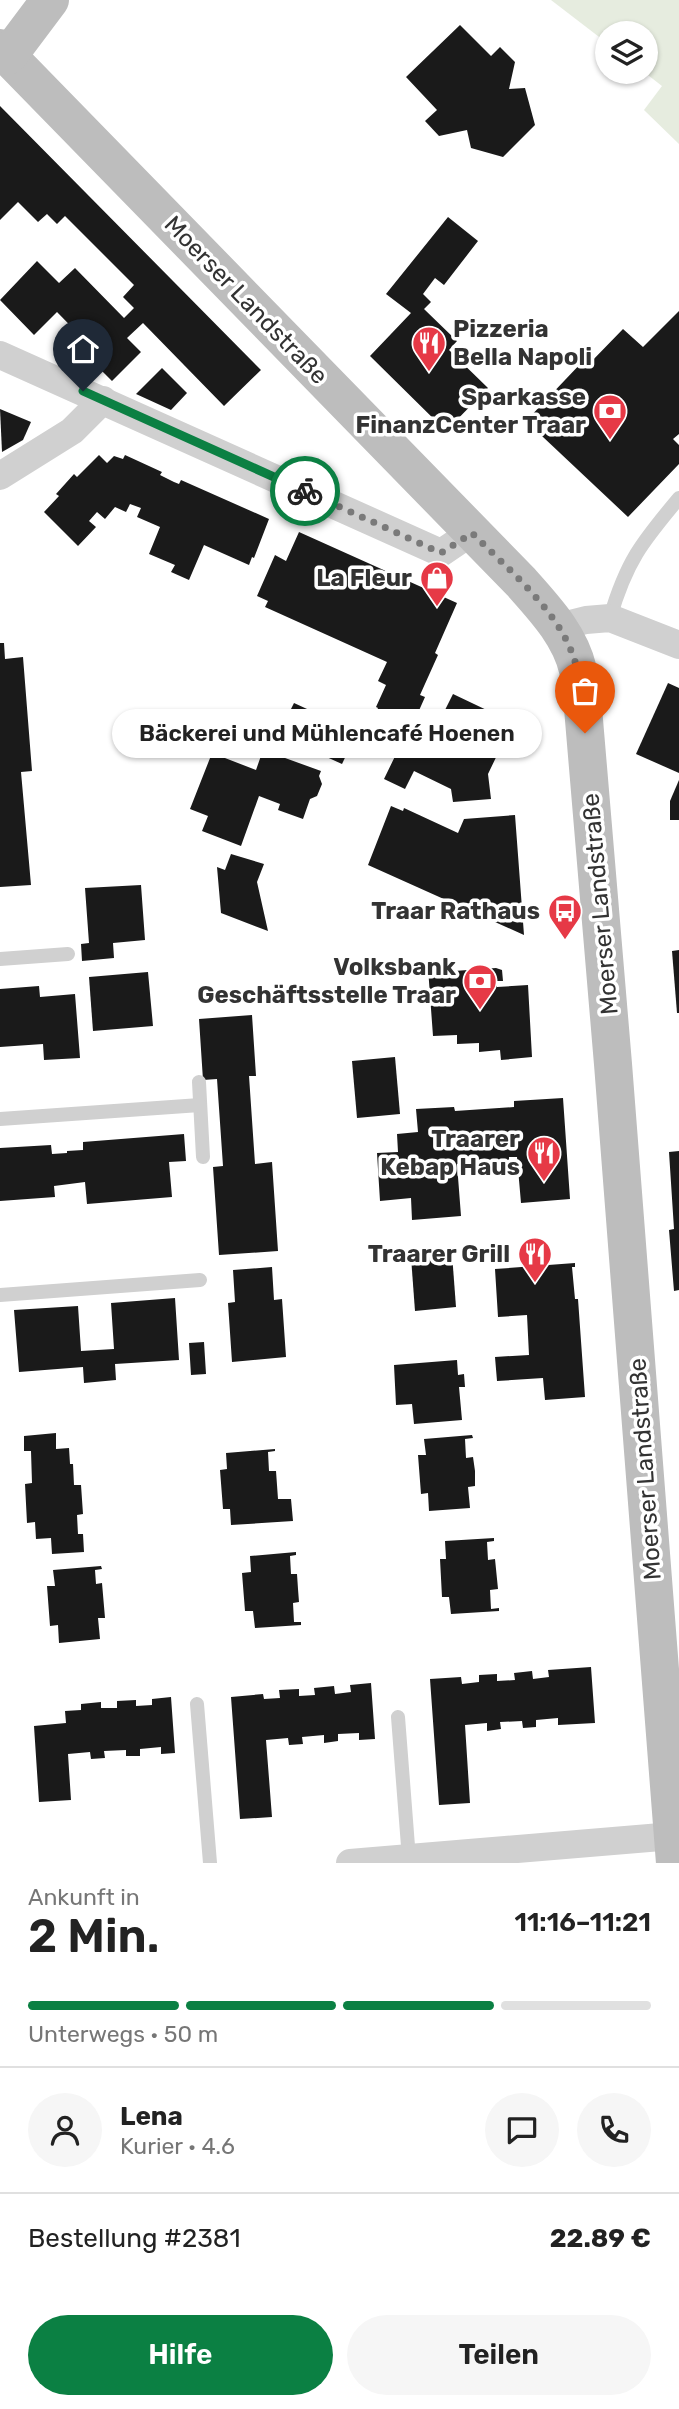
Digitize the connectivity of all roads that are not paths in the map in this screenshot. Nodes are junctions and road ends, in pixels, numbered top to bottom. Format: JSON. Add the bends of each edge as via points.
{"nodes":[{"id":1,"x":50,"y":0,"type":"edge"},
{"id":2,"x":4,"y":52,"type":"edge"},
{"id":3,"x":0,"y":355,"type":"edge"},
{"id":4,"x":103,"y":400,"type":"junction"},
{"id":5,"x":0,"y":476,"type":"edge"},
{"id":6,"x":679,"y":498,"type":"edge"},
{"id":7,"x":472,"y":533,"type":"junction"},
{"id":8,"x":610,"y":618,"type":"junction"},
{"id":9,"x":558,"y":627,"type":"junction"},
{"id":10,"x":679,"y":645,"type":"edge"},
{"id":11,"x":68,"y":954,"type":"dead end"},
{"id":12,"x":0,"y":959,"type":"edge"},
{"id":13,"x":199,"y":1082,"type":"dead end"},
{"id":14,"x":200,"y":1105,"type":"junction"},
{"id":15,"x":0,"y":1119,"type":"edge"},
{"id":16,"x":203,"y":1157,"type":"dead end"},
{"id":17,"x":200,"y":1280,"type":"dead end"},
{"id":18,"x":0,"y":1295,"type":"edge"},
{"id":19,"x":197,"y":1704,"type":"dead end"},
{"id":20,"x":398,"y":1717,"type":"dead end"},
{"id":21,"x":674,"y":1850,"type":"edge"},
{"id":22,"x":409,"y":1859,"type":"junction"},
{"id":23,"x":211,"y":1863,"type":"edge"},
{"id":24,"x":350,"y":1863,"type":"edge"}],
"edges":[{"from":1,"to":2,"type":"main road"},
{"from":2,"to":7,"type":"main road","name":"Moerser Landstraße"},
{"from":3,"to":4,"type":"street"},
{"from":4,"to":5,"type":"street","via":[[72,431]]},
{"from":4,"to":7,"type":"street","via":[[441,553]]},
{"from":6,"to":8,"type":"lane","via":[[631,559]]},
{"from":7,"to":9,"type":"main road","name":"Moerser Landstraße"},
{"from":8,"to":9,"type":"street"},
{"from":8,"to":10,"type":"street"},
{"from":9,"to":21,"type":"main road","name":"Moerser Landstraße","via":[[578,669],[583,708]]},
{"from":11,"to":12,"type":"lane"},
{"from":13,"to":14,"type":"lane"},
{"from":14,"to":15,"type":"lane"},
{"from":14,"to":16,"type":"lane"},
{"from":17,"to":18,"type":"lane"},
{"from":19,"to":23,"type":"lane"},
{"from":20,"to":22,"type":"lane"},
{"from":21,"to":22,"type":"street"},
{"from":22,"to":24,"type":"street"}]}
